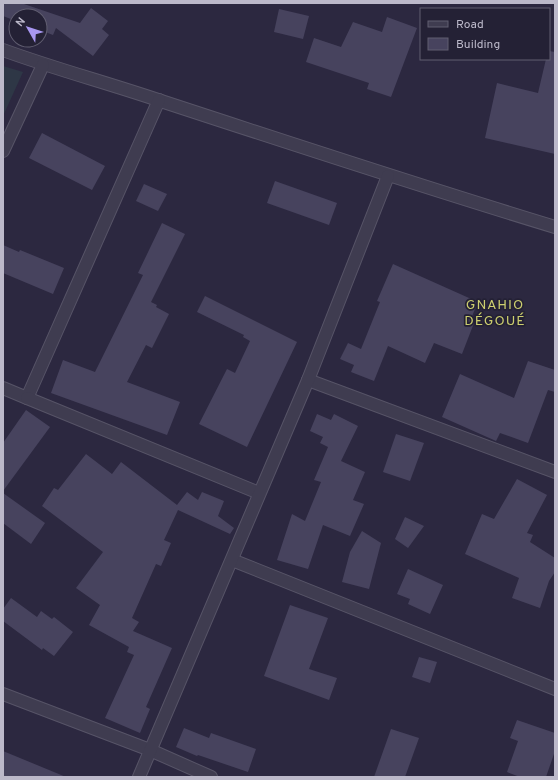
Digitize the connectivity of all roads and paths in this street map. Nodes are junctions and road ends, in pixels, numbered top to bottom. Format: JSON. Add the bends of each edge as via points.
{"nodes":[{"id":1,"x":3,"y":50,"type":"edge"},
{"id":2,"x":43,"y":64,"type":"junction"},
{"id":3,"x":159,"y":100,"type":"junction"},
{"id":4,"x":3,"y":151,"type":"edge"},
{"id":5,"x":388,"y":176,"type":"junction"},
{"id":6,"x":555,"y":227,"type":"edge"},
{"id":7,"x":308,"y":380,"type":"junction"},
{"id":8,"x":3,"y":388,"type":"edge"},
{"id":9,"x":27,"y":398,"type":"junction"},
{"id":10,"x":555,"y":472,"type":"edge"},
{"id":11,"x":260,"y":493,"type":"junction"},
{"id":12,"x":232,"y":560,"type":"junction"},
{"id":13,"x":555,"y":689,"type":"edge"},
{"id":14,"x":3,"y":694,"type":"edge"},
{"id":15,"x":150,"y":750,"type":"junction"},
{"id":16,"x":139,"y":777,"type":"edge"},
{"id":17,"x":212,"y":777,"type":"edge"}],
"edges":[{"from":1,"to":2,"type":"street"},
{"from":2,"to":3,"type":"street"},
{"from":2,"to":4,"type":"street"},
{"from":3,"to":5,"type":"street"},
{"from":3,"to":9,"type":"street"},
{"from":5,"to":6,"type":"street"},
{"from":5,"to":7,"type":"street"},
{"from":7,"to":10,"type":"street"},
{"from":7,"to":11,"type":"street"},
{"from":8,"to":9,"type":"street"},
{"from":9,"to":11,"type":"street"},
{"from":11,"to":12,"type":"street"},
{"from":12,"to":13,"type":"street"},
{"from":12,"to":15,"type":"street"},
{"from":14,"to":15,"type":"street"},
{"from":15,"to":16,"type":"street"},
{"from":15,"to":17,"type":"street"}]}
